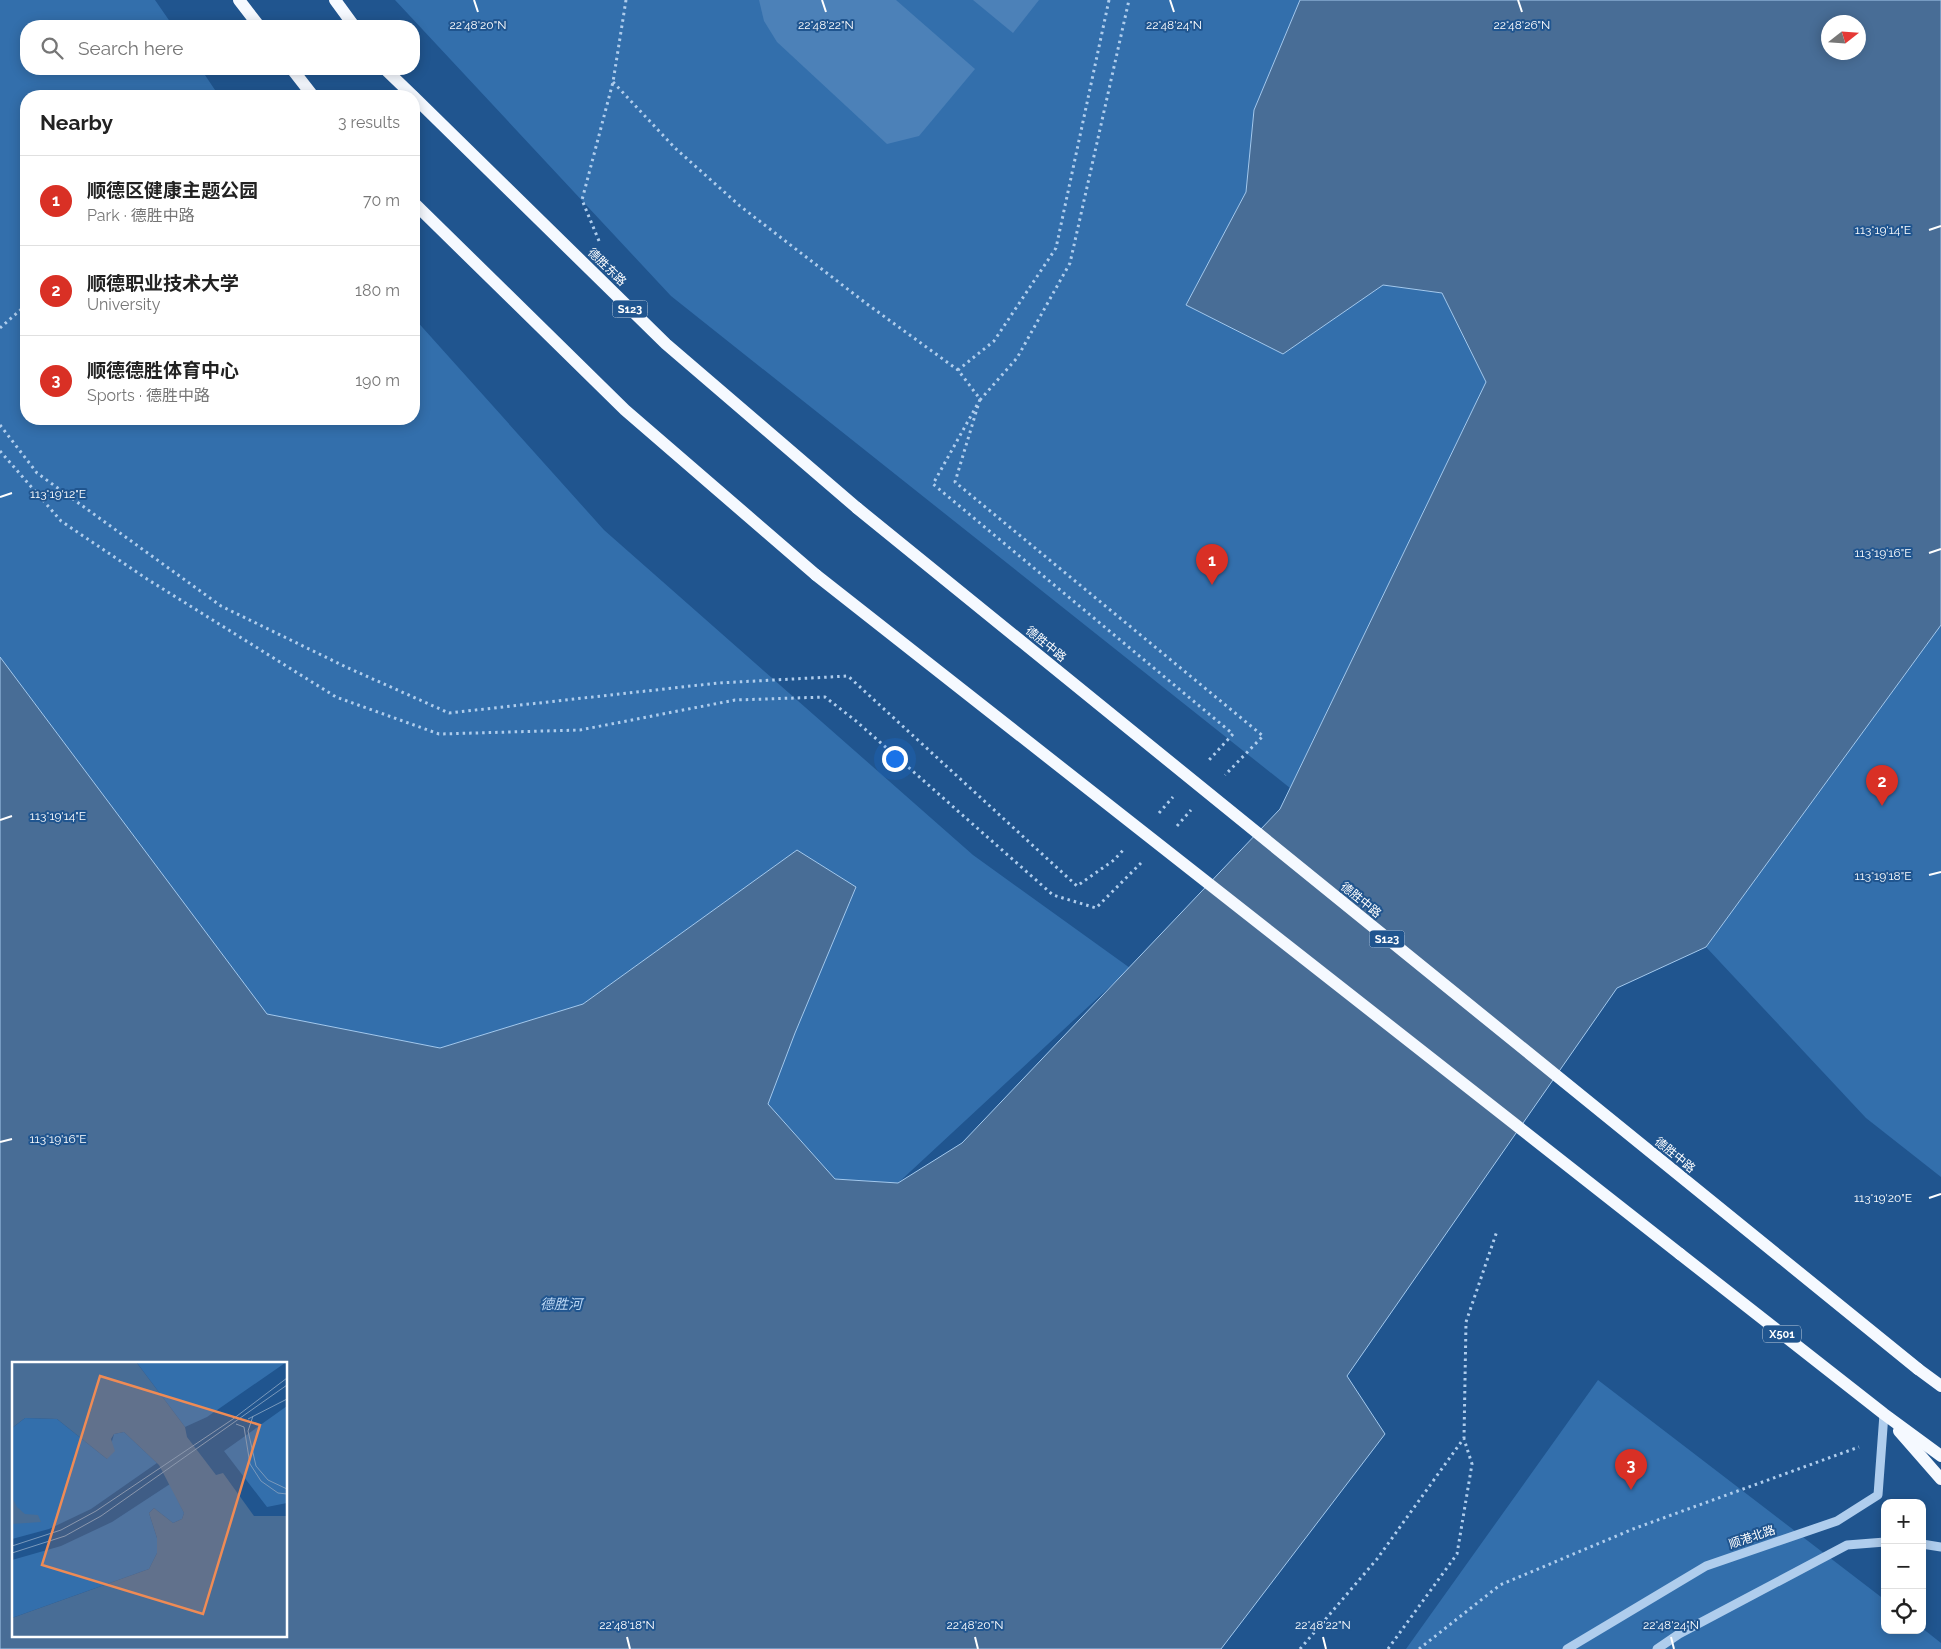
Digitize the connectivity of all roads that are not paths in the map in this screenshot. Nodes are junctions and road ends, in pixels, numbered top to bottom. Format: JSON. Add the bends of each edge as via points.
{"nodes":[{"id":1,"x":239,"y":0,"type":"edge"},
{"id":2,"x":335,"y":0,"type":"edge"},
{"id":3,"x":254,"y":20,"type":"edge"},
{"id":4,"x":350,"y":20,"type":"edge"},
{"id":5,"x":297,"y":75,"type":"edge"},
{"id":6,"x":391,"y":75,"type":"edge"},
{"id":7,"x":308,"y":90,"type":"edge"},
{"id":8,"x":406,"y":90,"type":"edge"},
{"id":9,"x":420,"y":104,"type":"edge"},
{"id":10,"x":420,"y":209,"type":"edge"},
{"id":11,"x":857,"y":508,"type":"joint"},
{"id":12,"x":1941,"y":1386,"type":"edge"},
{"id":13,"x":1884,"y":1414,"type":"junction"},
{"id":14,"x":1941,"y":1456,"type":"edge"},
{"id":15,"x":1941,"y":1479,"type":"edge"},
{"id":16,"x":1881,"y":1542,"type":"edge"},
{"id":17,"x":1926,"y":1545,"type":"edge"},
{"id":18,"x":1941,"y":1547,"type":"edge"},
{"id":19,"x":1567,"y":1649,"type":"edge"},
{"id":20,"x":1657,"y":1649,"type":"edge"}],
"edges":[{"from":1,"to":3,"type":"main road"},
{"from":2,"to":4,"type":"main road"},
{"from":5,"to":7,"type":"main road"},
{"from":6,"to":8,"type":"main road","name":"德胜东路","number":"S123"},
{"from":9,"to":11,"type":"main road","name":"德胜东路","number":"S123","via":[[666,344]]},
{"from":10,"to":13,"type":"main road","number":"X501","bridge":true,"via":[[625,410],[816,575]]},
{"from":11,"to":12,"type":"main road","name":"德胜中路","number":"S123","bridge":true},
{"from":13,"to":14,"type":"main road"},
{"from":13,"to":15,"type":"main road"},
{"from":13,"to":19,"type":"lane","name":"顺港北路","via":[[1878,1495],[1836,1521],[1706,1566]]},
{"from":16,"to":20,"type":"lane","via":[[1847,1545],[1679,1634]]},
{"from":17,"to":18,"type":"lane"}]}
